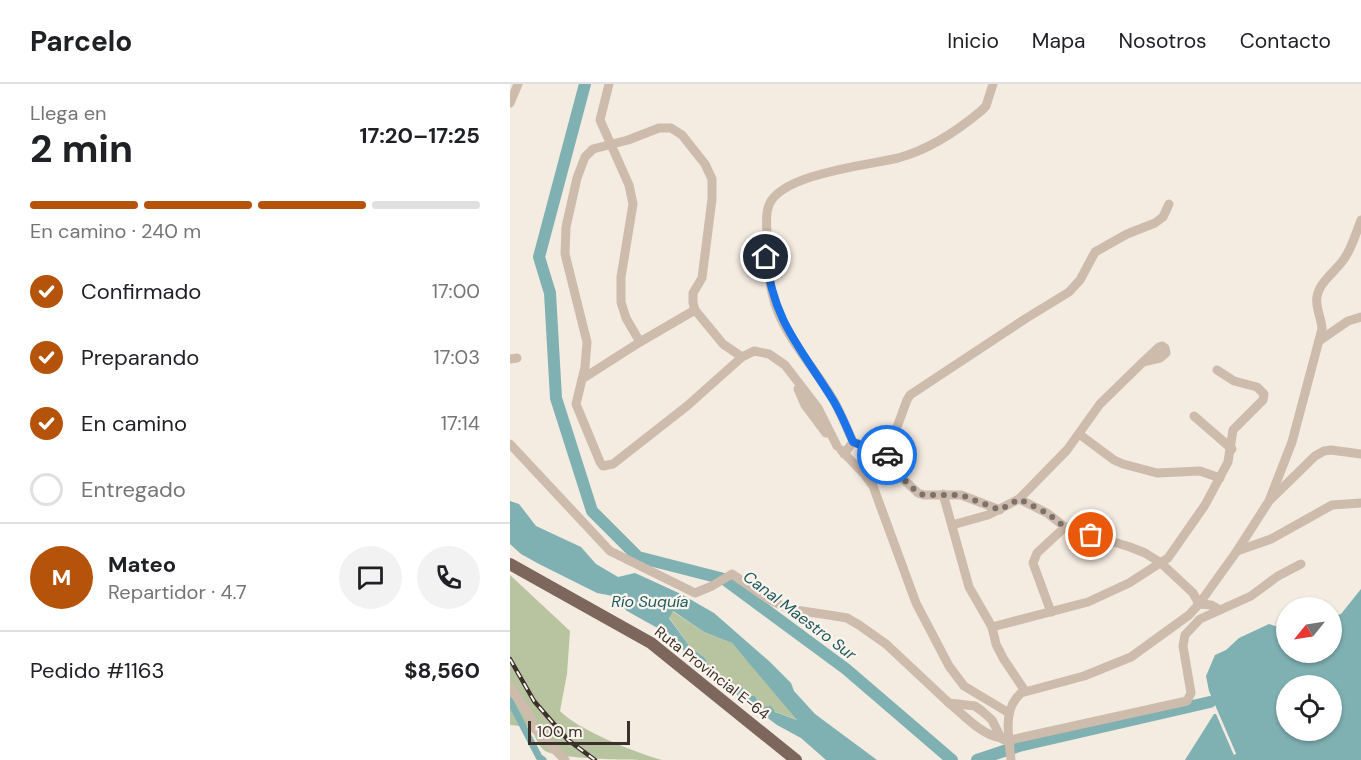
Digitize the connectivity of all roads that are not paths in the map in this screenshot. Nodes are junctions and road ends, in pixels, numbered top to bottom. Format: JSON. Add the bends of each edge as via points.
{"nodes":[{"id":1,"x":518,"y":84,"type":"edge"},
{"id":2,"x":609,"y":84,"type":"edge"},
{"id":3,"x":993,"y":84,"type":"edge"},
{"id":4,"x":510,"y":103,"type":"edge"},
{"id":5,"x":612,"y":144,"type":"junction"},
{"id":6,"x":1169,"y":204,"type":"dead end"},
{"id":7,"x":1361,"y":220,"type":"edge"},
{"id":8,"x":695,"y":310,"type":"junction"},
{"id":9,"x":1361,"y":317,"type":"edge"},
{"id":10,"x":1319,"y":341,"type":"junction"},
{"id":11,"x":640,"y":342,"type":"junction"},
{"id":12,"x":742,"y":357,"type":"junction"},
{"id":13,"x":1143,"y":362,"type":"dead end"},
{"id":14,"x":1217,"y":370,"type":"dead end"},
{"id":15,"x":582,"y":379,"type":"junction"},
{"id":16,"x":1194,"y":416,"type":"dead end"},
{"id":17,"x":1079,"y":434,"type":"junction"},
{"id":18,"x":853,"y":442,"type":"junction"},
{"id":19,"x":510,"y":444,"type":"edge"},
{"id":20,"x":1232,"y":449,"type":"junction"},
{"id":21,"x":844,"y":454,"type":"junction"},
{"id":22,"x":887,"y":454,"type":"junction"},
{"id":23,"x":1361,"y":454,"type":"edge"},
{"id":24,"x":1220,"y":478,"type":"junction"},
{"id":25,"x":942,"y":494,"type":"junction"},
{"id":26,"x":1019,"y":499,"type":"junction"},
{"id":27,"x":1269,"y":501,"type":"junction"},
{"id":28,"x":1361,"y":503,"type":"edge"},
{"id":29,"x":1000,"y":510,"type":"junction"},
{"id":30,"x":952,"y":525,"type":"junction"},
{"id":31,"x":1065,"y":527,"type":"junction"},
{"id":32,"x":1237,"y":550,"type":"junction"},
{"id":33,"x":510,"y":564,"type":"edge"},
{"id":34,"x":1161,"y":564,"type":"junction"},
{"id":35,"x":1301,"y":564,"type":"dead end"},
{"id":36,"x":1200,"y":604,"type":"junction"},
{"id":37,"x":1220,"y":610,"type":"junction"},
{"id":38,"x":1051,"y":612,"type":"junction"},
{"id":39,"x":992,"y":627,"type":"junction"},
{"id":40,"x":510,"y":687,"type":"edge"},
{"id":41,"x":1025,"y":691,"type":"junction"},
{"id":42,"x":949,"y":703,"type":"junction"},
{"id":43,"x":1009,"y":713,"type":"junction"},
{"id":44,"x":1007,"y":740,"type":"junction"},
{"id":45,"x":565,"y":760,"type":"edge"},
{"id":46,"x":796,"y":760,"type":"edge"},
{"id":47,"x":1011,"y":760,"type":"edge"}],
"edges":[{"from":1,"to":4,"type":"street"},
{"from":2,"to":5,"type":"street","via":[[600,120]]},
{"from":3,"to":18,"type":"street","via":[[981,111],[933,144],[899,157],[797,182],[781,190],[769,204],[766,257],[775,304],[834,401]]},
{"from":5,"to":8,"type":"street","via":[[659,128],[671,128],[682,135],[710,171],[712,199],[702,278],[692,297]]},
{"from":5,"to":11,"type":"street","via":[[633,204],[621,277],[621,302]]},
{"from":5,"to":15,"type":"street","via":[[593,149],[585,157],[566,227],[565,262],[587,342]]},
{"from":6,"to":22,"type":"street","via":[[1155,223],[1095,252],[1070,292],[910,395]]},
{"from":7,"to":10,"type":"street","via":[[1345,258],[1317,296],[1322,321]]},
{"from":8,"to":11,"type":"street"},
{"from":8,"to":12,"type":"street","via":[[723,344]]},
{"from":9,"to":10,"type":"street"},
{"from":10,"to":27,"type":"street","via":[[1292,442]]},
{"from":11,"to":15,"type":"street"},
{"from":12,"to":15,"type":"street","via":[[687,406],[608,466],[600,462],[578,413],[576,398]]},
{"from":12,"to":21,"type":"street","via":[[754,351],[769,354],[785,365],[810,412]]},
{"from":13,"to":17,"type":"street","via":[[1100,404]]},
{"from":14,"to":20,"type":"street","via":[[1234,381],[1257,387],[1264,394],[1263,400],[1233,430]]},
{"from":16,"to":20,"type":"street"},
{"from":17,"to":24,"type":"street","via":[[1123,464],[1157,473],[1200,471]]},
{"from":17,"to":26,"type":"street"},
{"from":18,"to":21,"type":"street"},
{"from":18,"to":22,"type":"street"},
{"from":19,"to":42,"type":"street","via":[[616,555],[695,592],[732,574],[779,606],[847,618],[886,644]]},
{"from":20,"to":24,"type":"street"},
{"from":21,"to":43,"type":"street","via":[[873,486],[916,603],[949,666],[964,686]]},
{"from":22,"to":25,"type":"street","via":[[901,477],[918,493]]},
{"from":23,"to":27,"type":"street","via":[[1324,451]]},
{"from":24,"to":34,"type":"street","via":[[1190,528]]},
{"from":25,"to":29,"type":"street","via":[[961,495]]},
{"from":25,"to":30,"type":"street"},
{"from":26,"to":29,"type":"street"},
{"from":26,"to":31,"type":"street"},
{"from":27,"to":32,"type":"street"},
{"from":28,"to":32,"type":"street","via":[[1332,505],[1272,539]]},
{"from":29,"to":30,"type":"street"},
{"from":30,"to":39,"type":"street","via":[[969,587]]},
{"from":31,"to":34,"type":"street","via":[[1130,547]]},
{"from":31,"to":38,"type":"street","via":[[1037,553],[1033,563]]},
{"from":32,"to":36,"type":"street"},
{"from":33,"to":46,"type":"main road","name":"Ruta Provincial E-64","via":[[651,643]]},
{"from":34,"to":36,"type":"street","via":[[1193,592]]},
{"from":34,"to":38,"type":"street","via":[[1088,602]]},
{"from":35,"to":37,"type":"street","via":[[1251,596]]},
{"from":36,"to":37,"type":"street"},
{"from":36,"to":41,"type":"street","via":[[1122,661],[1084,676]]},
{"from":37,"to":44,"type":"street","via":[[1200,619],[1185,635],[1183,646],[1191,693],[1187,701]]},
{"from":38,"to":39,"type":"street"},
{"from":39,"to":41,"type":"street","via":[[999,650]]},
{"from":40,"to":45,"type":"street","via":[[544,741]]},
{"from":41,"to":43,"type":"street","via":[[1013,700]]},
{"from":42,"to":44,"type":"street","via":[[982,731]]},
{"from":42,"to":44,"type":"street","via":[[975,706]]},
{"from":43,"to":44,"type":"street"},
{"from":44,"to":47,"type":"street"}]}
